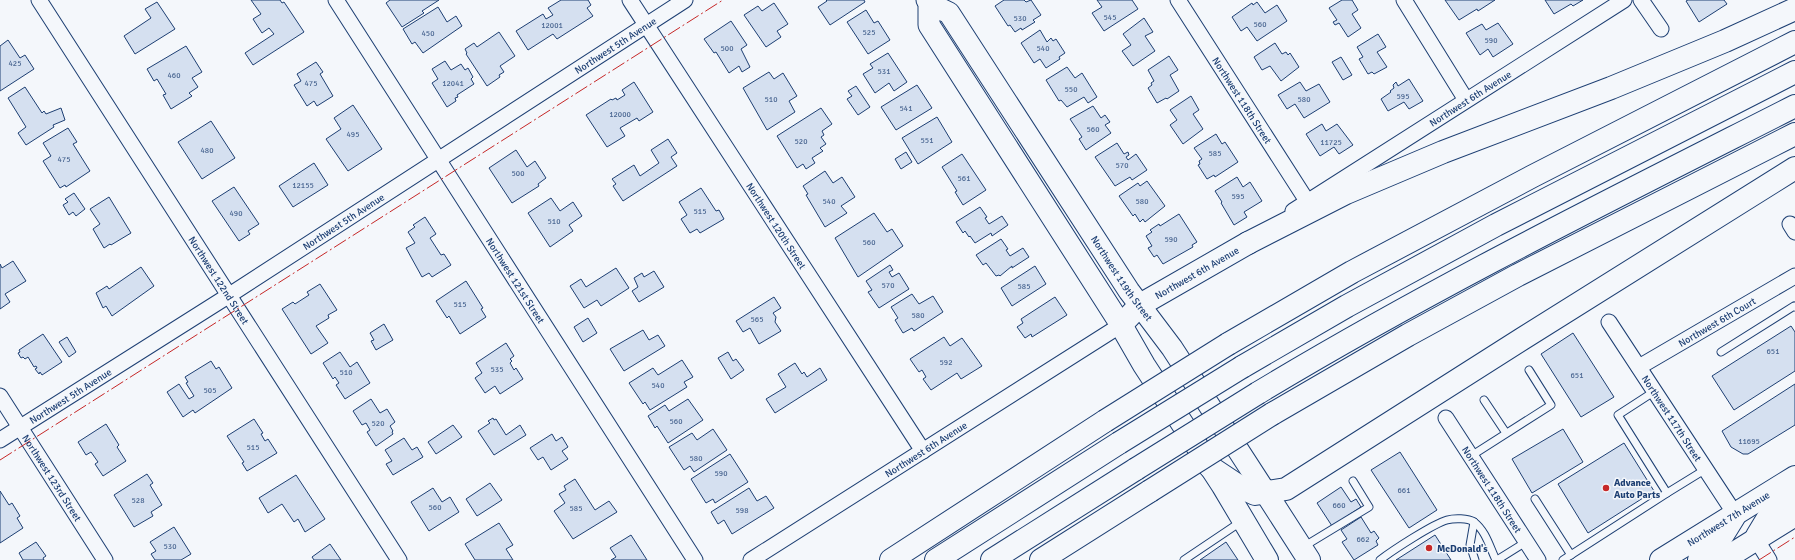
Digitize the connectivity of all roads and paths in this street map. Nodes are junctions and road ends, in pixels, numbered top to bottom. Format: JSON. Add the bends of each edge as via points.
{"nodes":[{"id":1,"x":39,"y":0,"type":"edge"},
{"id":2,"x":336,"y":0,"type":"edge"},
{"id":3,"x":630,"y":0,"type":"edge"},
{"id":4,"x":686,"y":0,"type":"edge"},
{"id":5,"x":1178,"y":0,"type":"edge"},
{"id":6,"x":1404,"y":0,"type":"edge"},
{"id":7,"x":1624,"y":0,"type":"edge"},
{"id":8,"x":1641,"y":0,"type":"edge"},
{"id":9,"x":928,"y":2,"type":"edge"},
{"id":10,"x":1795,"y":9,"type":"edge"},
{"id":11,"x":645,"y":25,"type":"junction"},
{"id":12,"x":1661,"y":29,"type":"dead end"},
{"id":13,"x":1795,"y":42,"type":"edge"},
{"id":14,"x":1795,"y":72,"type":"edge"},
{"id":15,"x":1466,"y":100,"type":"junction"},
{"id":16,"x":1795,"y":106,"type":"edge"},
{"id":17,"x":1795,"y":134,"type":"edge"},
{"id":18,"x":439,"y":160,"type":"junction"},
{"id":19,"x":1795,"y":168,"type":"edge"},
{"id":20,"x":1307,"y":201,"type":"junction"},
{"id":21,"x":1248,"y":243,"type":"junction"},
{"id":22,"x":1795,"y":276,"type":"edge"},
{"id":23,"x":228,"y":296,"type":"junction"},
{"id":24,"x":1140,"y":305,"type":"junction"},
{"id":25,"x":1795,"y":307,"type":"edge"},
{"id":26,"x":1609,"y":322,"type":"dead end"},
{"id":27,"x":1121,"y":325,"type":"junction"},
{"id":28,"x":1722,"y":352,"type":"dead end"},
{"id":29,"x":1639,"y":367,"type":"junction"},
{"id":30,"x":1529,"y":370,"type":"dead end"},
{"id":31,"x":1655,"y":391,"type":"junction"},
{"id":32,"x":0,"y":396,"type":"edge"},
{"id":33,"x":1484,"y":400,"type":"dead end"},
{"id":34,"x":1446,"y":418,"type":"dead end"},
{"id":35,"x":21,"y":427,"type":"junction"},
{"id":36,"x":1506,"y":433,"type":"junction"},
{"id":37,"x":0,"y":440,"type":"edge"},
{"id":38,"x":923,"y":451,"type":"junction"},
{"id":39,"x":1470,"y":456,"type":"junction"},
{"id":40,"x":1210,"y":467,"type":"junction"},
{"id":41,"x":1706,"y":469,"type":"junction"},
{"id":42,"x":1795,"y":477,"type":"edge"},
{"id":43,"x":1354,"y":481,"type":"dead end"},
{"id":44,"x":1668,"y":493,"type":"junction"},
{"id":45,"x":1266,"y":494,"type":"junction"},
{"id":46,"x":1795,"y":496,"type":"edge"},
{"id":47,"x":1535,"y":499,"type":"dead end"},
{"id":48,"x":1735,"y":514,"type":"junction"},
{"id":49,"x":1795,"y":515,"type":"edge"},
{"id":50,"x":1242,"y":521,"type":"junction"},
{"id":51,"x":1474,"y":522,"type":"junction"},
{"id":52,"x":1756,"y":539,"type":"junction"},
{"id":53,"x":1526,"y":542,"type":"junction"},
{"id":54,"x":1305,"y":554,"type":"edge"},
{"id":55,"x":1571,"y":555,"type":"junction"},
{"id":56,"x":105,"y":560,"type":"edge"},
{"id":57,"x":399,"y":560,"type":"edge"},
{"id":58,"x":695,"y":560,"type":"edge"},
{"id":59,"x":751,"y":560,"type":"edge"},
{"id":60,"x":891,"y":560,"type":"edge"},
{"id":61,"x":936,"y":560,"type":"edge"},
{"id":62,"x":992,"y":560,"type":"edge"},
{"id":63,"x":1041,"y":560,"type":"edge"},
{"id":64,"x":1184,"y":560,"type":"edge"},
{"id":65,"x":1267,"y":560,"type":"edge"},
{"id":66,"x":1380,"y":560,"type":"edge"},
{"id":67,"x":1475,"y":560,"type":"edge"},
{"id":68,"x":1496,"y":560,"type":"edge"},
{"id":69,"x":1538,"y":560,"type":"edge"},
{"id":70,"x":1563,"y":560,"type":"edge"},
{"id":71,"x":1661,"y":560,"type":"edge"},
{"id":72,"x":1699,"y":560,"type":"edge"},
{"id":73,"x":1723,"y":560,"type":"edge"},
{"id":74,"x":1769,"y":560,"type":"edge"}],
"edges":[{"from":1,"to":23,"type":"street","name":"Northwest 122nd Street"},
{"from":2,"to":18,"type":"street","name":"Northwest 121st Street"},
{"from":3,"to":11,"type":"street","name":"Northwest 120th Street"},
{"from":4,"to":11,"type":"street","name":"Northwest 5th Avenue"},
{"from":5,"to":20,"type":"street","name":"Northwest 118th Street"},
{"from":6,"to":15,"type":"street"},
{"from":7,"to":15,"type":"street","name":"Northwest 6th Avenue"},
{"from":8,"to":12,"type":"street"},
{"from":9,"to":24,"type":"main road","name":"Northwest 119th Street","via":[[949,13],[1129,292]]},
{"from":9,"to":27,"type":"main road","name":"Northwest 119th Street","via":[[929,25]]},
{"from":10,"to":21,"type":"main road","via":[[1611,88],[1443,152],[1346,193]]},
{"from":11,"to":18,"type":"street","name":"Northwest 5th Avenue"},
{"from":11,"to":38,"type":"street","name":"Northwest 120th Street"},
{"from":13,"to":60,"type":"main road","bridge":true,"via":[[1352,272],[1228,344]]},
{"from":14,"to":61,"type":"main road","bridge":true,"via":[[1476,236],[1347,306],[1242,367]]},
{"from":15,"to":20,"type":"street","name":"Northwest 6th Avenue"},
{"from":16,"to":62,"type":"main road","bridge":true,"via":[[1420,300],[1258,393]]},
{"from":17,"to":63,"type":"main road","bridge":true,"via":[[1408,335],[1272,414]]},
{"from":18,"to":23,"type":"street","name":"Northwest 5th Avenue"},
{"from":18,"to":58,"type":"street","name":"Northwest 121st Street"},
{"from":19,"to":45,"type":"main road","via":[[1286,489]]},
{"from":20,"to":21,"type":"street","name":"Northwest 6th Avenue"},
{"from":21,"to":24,"type":"main road","name":"Northwest 6th Avenue"},
{"from":22,"to":29,"type":"street","name":"Northwest 6th Court"},
{"from":23,"to":35,"type":"street","name":"Northwest 5th Avenue"},
{"from":23,"to":57,"type":"street","name":"Northwest 122nd Street"},
{"from":24,"to":27,"type":"main road","name":"Northwest 6th Avenue"},
{"from":24,"to":45,"type":"main road","name":"Northwest 119th Street","via":[[1172,348]]},
{"from":25,"to":28,"type":"lane"},
{"from":26,"to":29,"type":"street","name":"Northwest 117th Street"},
{"from":27,"to":38,"type":"street","name":"Northwest 6th Avenue"},
{"from":27,"to":40,"type":"main road","name":"Northwest 119th Street"},
{"from":29,"to":31,"type":"street","name":"Northwest 117th Street"},
{"from":30,"to":36,"type":"lane","via":[[1551,405]]},
{"from":31,"to":41,"type":"street","name":"Northwest 117th Street"},
{"from":31,"to":44,"type":"lane","via":[[1618,415]]},
{"from":32,"to":35,"type":"street","name":"Northwest 123rd Street"},
{"from":33,"to":36,"type":"lane"},
{"from":34,"to":39,"type":"street","name":"Northwest 118th Street"},
{"from":35,"to":37,"type":"street","name":"Northwest 5th Avenue"},
{"from":35,"to":56,"type":"street","name":"Northwest 123rd Street"},
{"from":36,"to":39,"type":"lane"},
{"from":38,"to":59,"type":"street","name":"Northwest 6th Avenue"},
{"from":39,"to":53,"type":"street","name":"Northwest 118th Street"},
{"from":40,"to":45,"type":"main road","via":[[1240,487],[1255,494]]},
{"from":40,"to":50,"type":"main road","name":"Northwest 119th Street"},
{"from":41,"to":44,"type":"lane"},
{"from":41,"to":48,"type":"street","name":"Northwest 117th Street"},
{"from":42,"to":48,"type":"main road","name":"Northwest 7th Avenue"},
{"from":43,"to":54,"type":"lane","via":[[1369,506]]},
{"from":44,"to":55,"type":"lane"},
{"from":45,"to":54,"type":"main road","name":"Northwest 119th Street"},
{"from":46,"to":52,"type":"main road","via":[[1772,511]]},
{"from":47,"to":55,"type":"lane"},
{"from":48,"to":71,"type":"main road","name":"Northwest 7th Avenue"},
{"from":48,"to":72,"type":"main road","via":[[1713,551]]},
{"from":49,"to":52,"type":"main road"},
{"from":50,"to":64,"type":"lane"},
{"from":50,"to":65,"type":"main road","name":"Northwest 119th Street"},
{"from":51,"to":66,"type":"lane","via":[[1462,519],[1447,520]]},
{"from":51,"to":67,"type":"lane","via":[[1470,545]]},
{"from":51,"to":68,"type":"lane","via":[[1484,534]]},
{"from":52,"to":73,"type":"main road"},
{"from":52,"to":74,"type":"street"},
{"from":53,"to":68,"type":"lane"},
{"from":53,"to":69,"type":"street","name":"Northwest 118th Street"},
{"from":55,"to":70,"type":"lane"}]}
